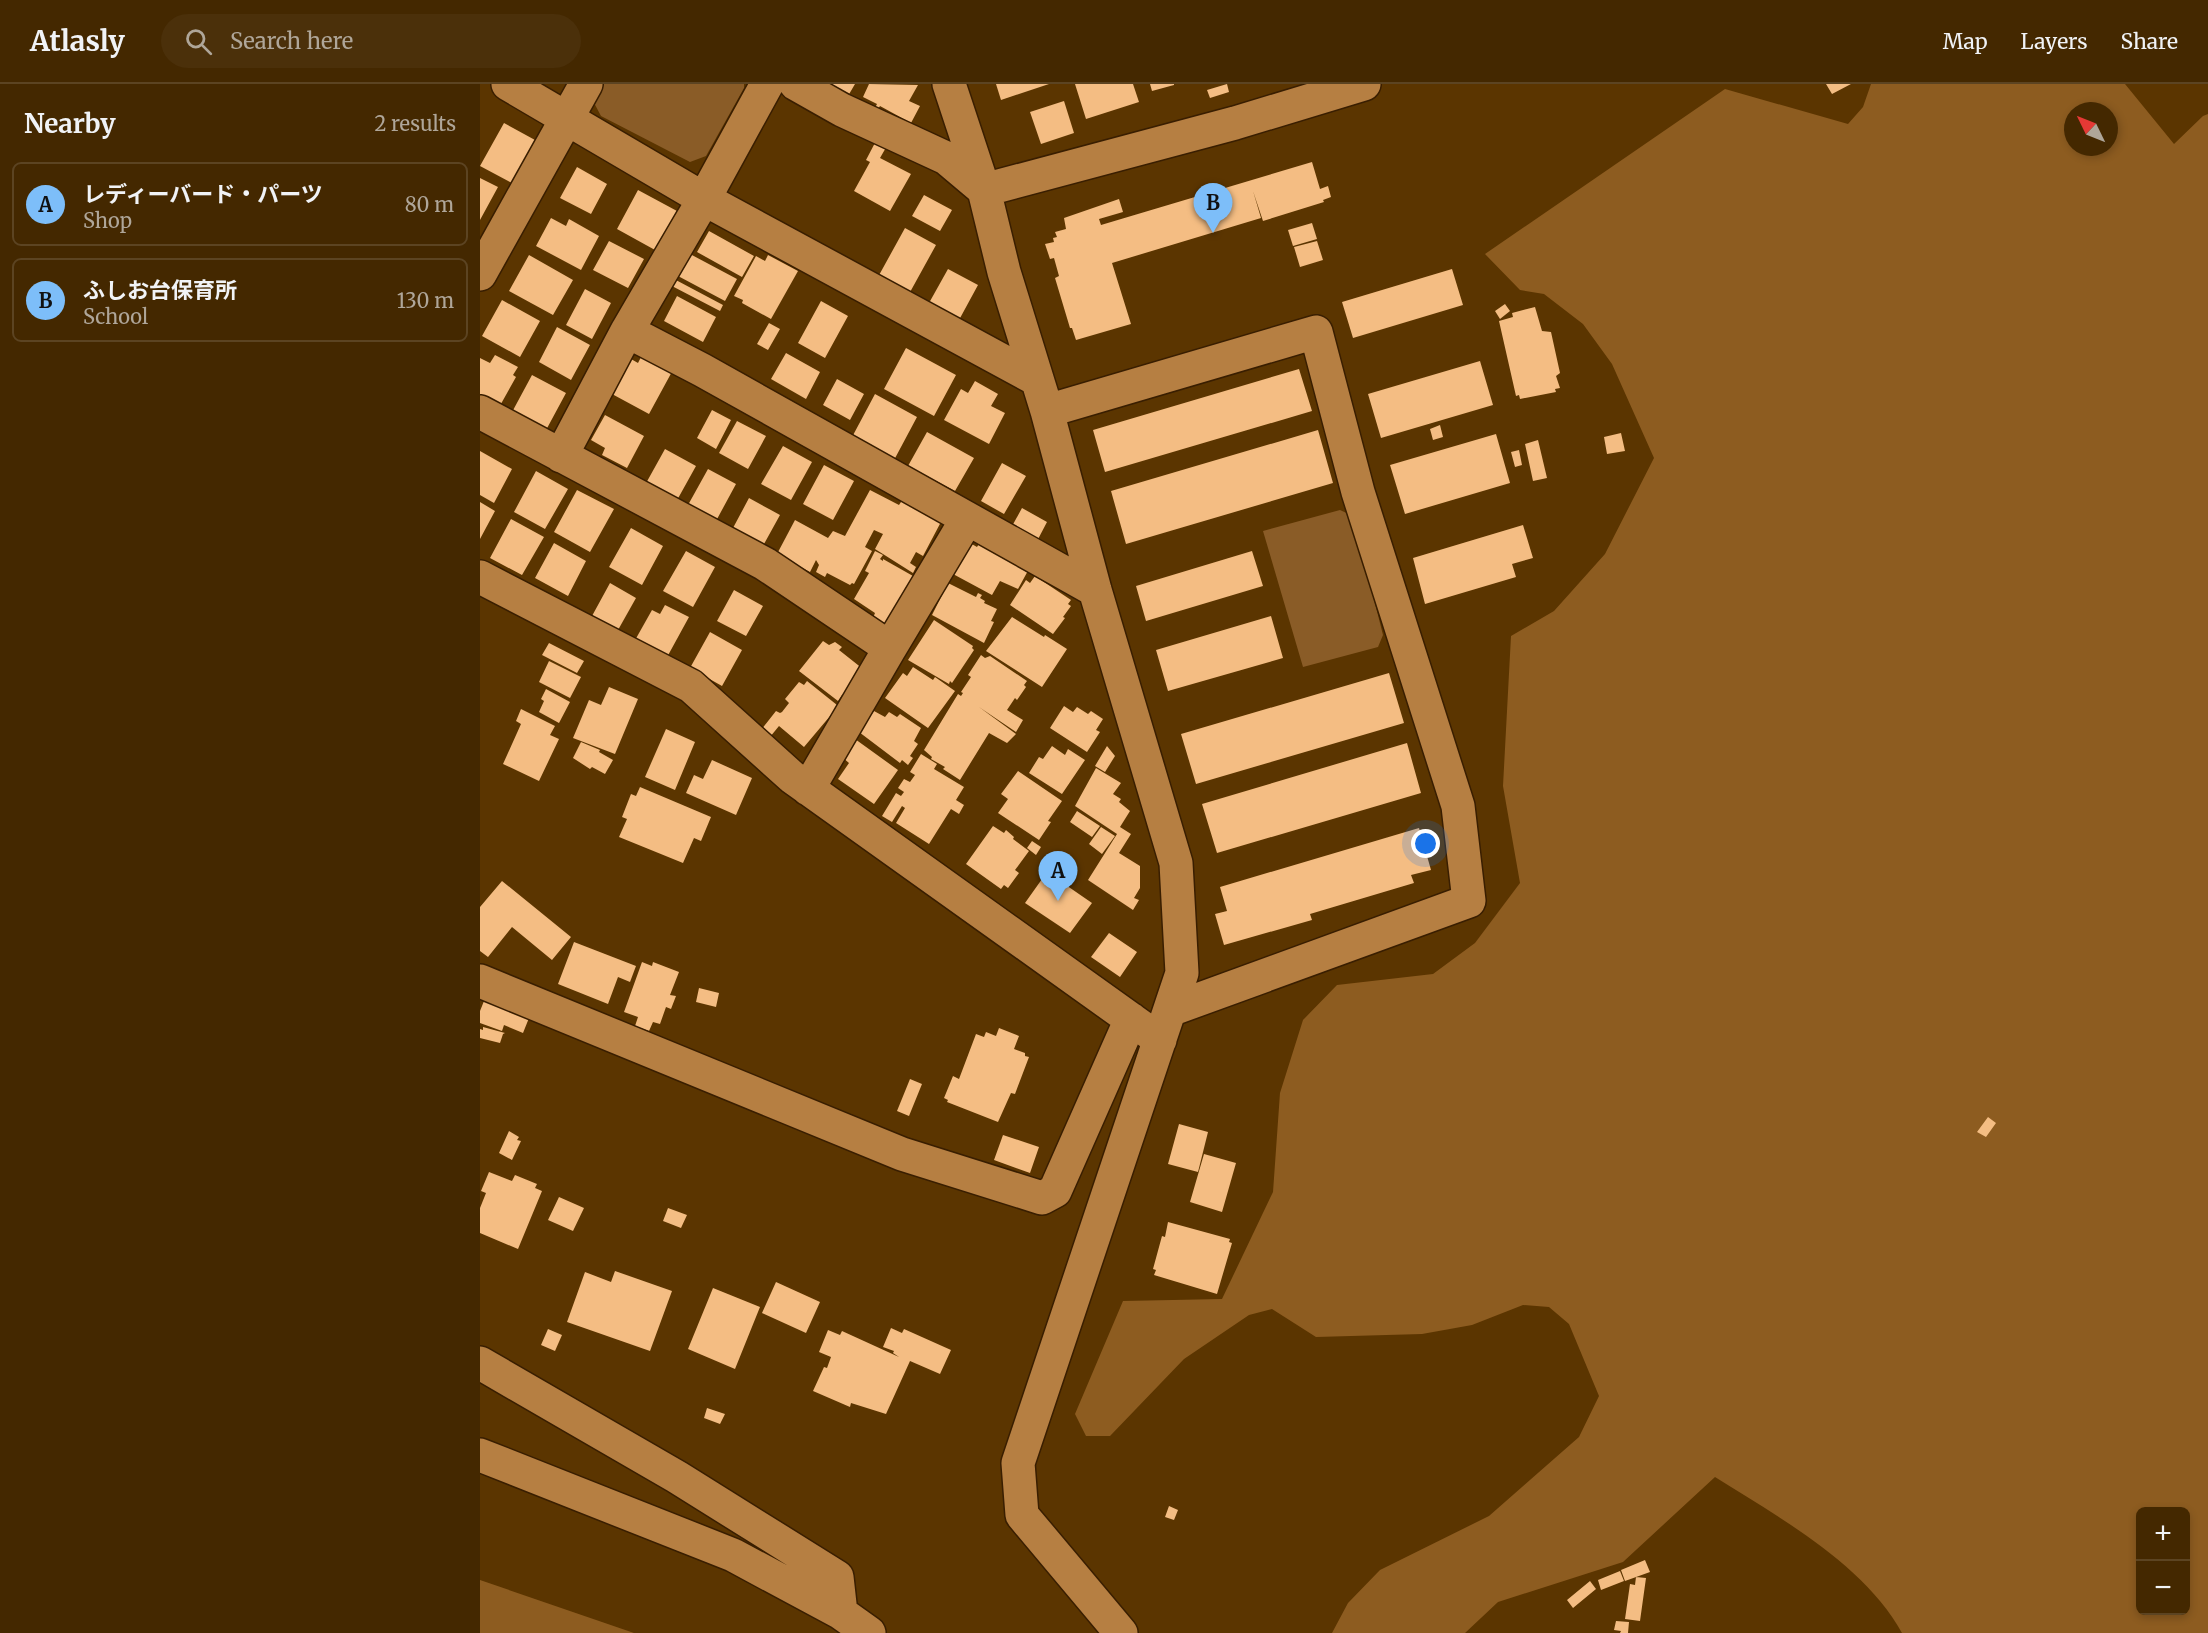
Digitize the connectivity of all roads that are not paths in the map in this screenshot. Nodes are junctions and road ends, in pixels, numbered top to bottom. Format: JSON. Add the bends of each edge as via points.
{"nodes":[{"id":1,"x":508,"y":84,"type":"edge"},
{"id":2,"x":586,"y":84,"type":"edge"},
{"id":3,"x":767,"y":84,"type":"edge"},
{"id":4,"x":796,"y":84,"type":"edge"},
{"id":5,"x":949,"y":84,"type":"edge"},
{"id":6,"x":1364,"y":84,"type":"edge"},
{"id":7,"x":568,"y":117,"type":"junction"},
{"id":8,"x":984,"y":190,"type":"junction"},
{"id":9,"x":705,"y":199,"type":"junction"},
{"id":10,"x":485,"y":254,"type":"edge"},
{"id":11,"x":627,"y":331,"type":"junction"},
{"id":12,"x":1036,"y":379,"type":"junction"},
{"id":13,"x":1047,"y":411,"type":"junction"},
{"id":14,"x":480,"y":412,"type":"edge"},
{"id":15,"x":561,"y":456,"type":"junction"},
{"id":16,"x":967,"y":519,"type":"junction"},
{"id":17,"x":480,"y":577,"type":"edge"},
{"id":18,"x":1095,"y":590,"type":"junction"},
{"id":19,"x":890,"y":648,"type":"junction"},
{"id":20,"x":808,"y":789,"type":"junction"},
{"id":21,"x":480,"y":981,"type":"edge"},
{"id":22,"x":1131,"y":1019,"type":"junction"},
{"id":23,"x":1165,"y":1025,"type":"junction"},
{"id":24,"x":480,"y":1363,"type":"edge"},
{"id":25,"x":480,"y":1455,"type":"edge"},
{"id":26,"x":841,"y":1613,"type":"junction"},
{"id":27,"x":869,"y":1633,"type":"edge"},
{"id":28,"x":1120,"y":1633,"type":"edge"}],
"edges":[{"from":1,"to":7,"type":"street"},
{"from":2,"to":7,"type":"street"},
{"from":3,"to":9,"type":"street"},
{"from":4,"to":8,"type":"street","via":[[946,158]]},
{"from":5,"to":8,"type":"street"},
{"from":6,"to":8,"type":"street"},
{"from":7,"to":9,"type":"street"},
{"from":7,"to":10,"type":"street"},
{"from":8,"to":12,"type":"street"},
{"from":9,"to":11,"type":"street"},
{"from":9,"to":12,"type":"street"},
{"from":11,"to":15,"type":"street"},
{"from":11,"to":16,"type":"street"},
{"from":12,"to":13,"type":"street"},
{"from":13,"to":18,"type":"street"},
{"from":13,"to":23,"type":"street","via":[[1317,332],[1358,492],[1458,806],[1469,901]]},
{"from":14,"to":15,"type":"street"},
{"from":15,"to":19,"type":"street","via":[[765,564]]},
{"from":16,"to":18,"type":"street"},
{"from":16,"to":19,"type":"street"},
{"from":17,"to":20,"type":"street","via":[[691,686]]},
{"from":18,"to":23,"type":"street","via":[[1176,863],[1182,973]]},
{"from":19,"to":20,"type":"street"},
{"from":20,"to":22,"type":"street"},
{"from":21,"to":22,"type":"street","via":[[902,1155],[1042,1198],[1054,1191]]},
{"from":22,"to":23,"type":"street"},
{"from":23,"to":28,"type":"street","via":[[1018,1463],[1022,1515]]},
{"from":24,"to":26,"type":"street","via":[[677,1477],[837,1577]]},
{"from":25,"to":26,"type":"street","via":[[734,1555]]},
{"from":26,"to":27,"type":"street"}]}
